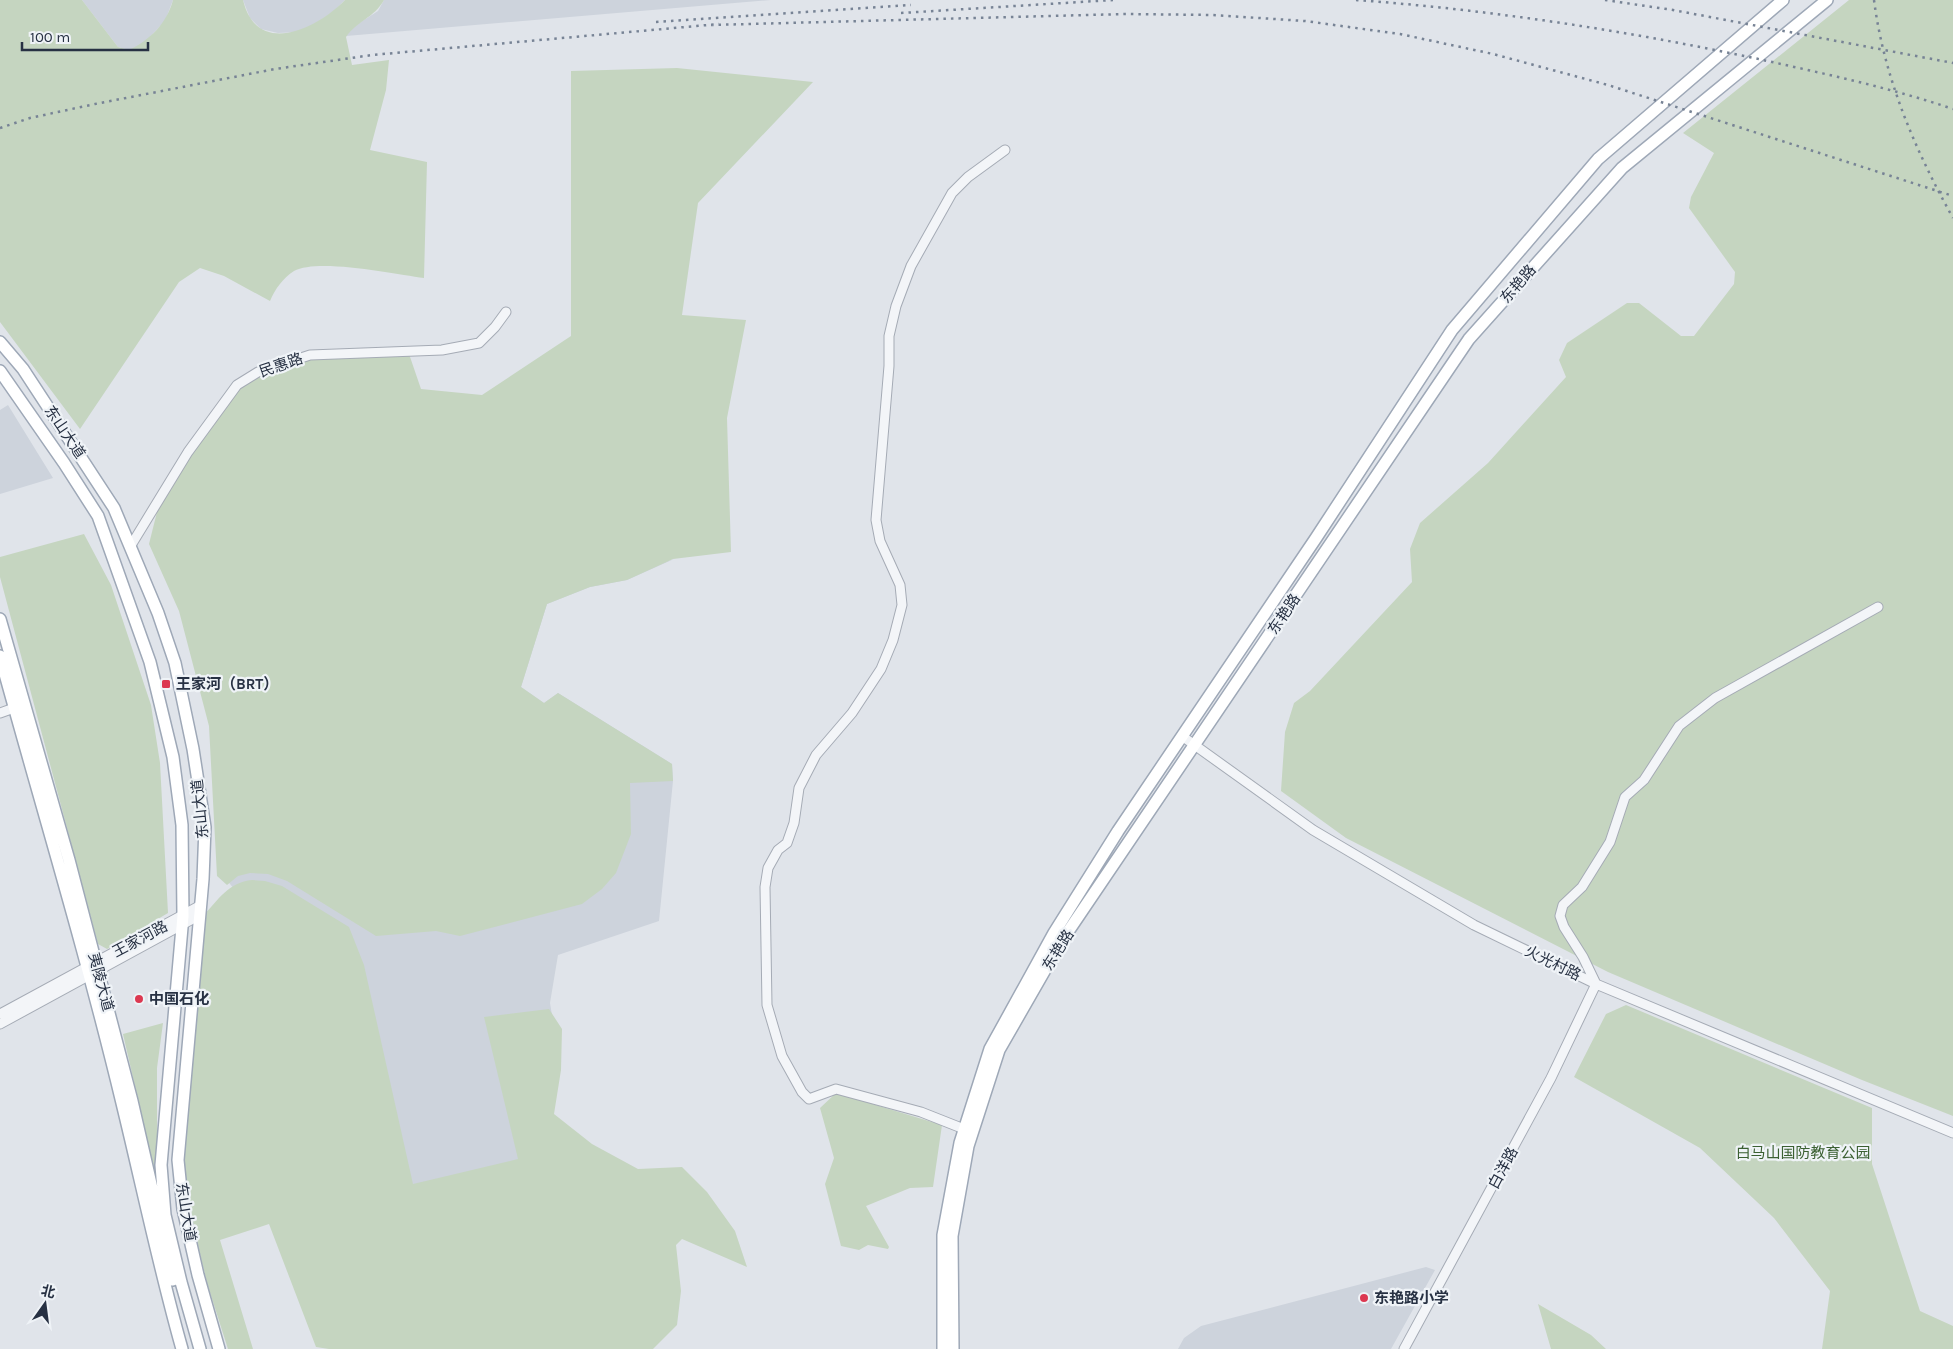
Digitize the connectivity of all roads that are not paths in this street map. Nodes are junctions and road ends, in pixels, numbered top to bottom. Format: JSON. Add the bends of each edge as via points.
{"nodes":[{"id":1,"x":1783,"y":0,"type":"edge"},
{"id":2,"x":1827,"y":0,"type":"edge"},
{"id":3,"x":1005,"y":150,"type":"dead end"},
{"id":4,"x":506,"y":312,"type":"dead end"},
{"id":5,"x":0,"y":342,"type":"edge"},
{"id":6,"x":0,"y":371,"type":"edge"},
{"id":7,"x":130,"y":547,"type":"junction"},
{"id":8,"x":1878,"y":607,"type":"dead end"},
{"id":9,"x":0,"y":618,"type":"edge"},
{"id":10,"x":0,"y":656,"type":"edge"},
{"id":11,"x":14,"y":708,"type":"junction"},
{"id":12,"x":0,"y":713,"type":"edge"},
{"id":13,"x":1182,"y":736,"type":"junction"},
{"id":14,"x":1195,"y":746,"type":"junction"},
{"id":15,"x":200,"y":910,"type":"junction"},
{"id":16,"x":183,"y":920,"type":"junction"},
{"id":17,"x":92,"y":970,"type":"junction"},
{"id":18,"x":1596,"y":984,"type":"junction"},
{"id":19,"x":0,"y":1014,"type":"edge"},
{"id":20,"x":0,"y":1024,"type":"edge"},
{"id":21,"x":964,"y":1129,"type":"junction"},
{"id":22,"x":1953,"y":1133,"type":"edge"},
{"id":23,"x":182,"y":1349,"type":"edge"},
{"id":24,"x":192,"y":1349,"type":"edge"},
{"id":25,"x":200,"y":1349,"type":"edge"},
{"id":26,"x":219,"y":1349,"type":"edge"},
{"id":27,"x":943,"y":1349,"type":"edge"},
{"id":28,"x":953,"y":1349,"type":"edge"},
{"id":29,"x":1404,"y":1349,"type":"edge"}],
"edges":[{"from":1,"to":13,"type":"main road","name":"东艳路","via":[[1598,160],[1452,330]]},
{"from":2,"to":14,"type":"main road","name":"东艳路","via":[[1622,168],[1469,339]]},
{"from":3,"to":21,"type":"street","via":[[952,193],[911,266],[896,306],[889,336],[890,366],[876,520],[880,540],[900,584],[902,605],[894,640],[881,669],[852,713],[816,755],[799,788],[787,844],[778,850],[768,868],[765,887],[767,1005],[782,1056],[802,1092],[809,1099],[836,1089],[921,1112]]},
{"from":4,"to":7,"type":"street","name":"民惠路","via":[[479,343],[442,350],[310,355],[258,372],[237,385],[188,452]]},
{"from":5,"to":7,"type":"main road","name":"东山大道","via":[[23,369],[81,454],[114,508]]},
{"from":6,"to":16,"type":"main road","name":"东山大道","via":[[98,516],[150,662],[173,757],[182,825]]},
{"from":7,"to":15,"type":"main road","name":"东山大道","via":[[175,663],[191,739],[205,827]]},
{"from":8,"to":18,"type":"street","via":[[1715,698],[1679,726],[1644,780],[1626,797],[1610,842],[1582,887],[1563,906],[1560,916],[1564,927]]},
{"from":9,"to":17,"type":"main road","name":"夷陵大道"},
{"from":10,"to":11,"type":"main road","name":"夷陵大道"},
{"from":11,"to":12,"type":"street"},
{"from":11,"to":17,"type":"main road","name":"夷陵大道"},
{"from":13,"to":14,"type":"street","name":"火光村路"},
{"from":13,"to":21,"type":"main road","name":"东艳路","via":[[1054,933],[990,1049]]},
{"from":14,"to":18,"type":"street","name":"火光村路","via":[[1313,830],[1388,876],[1474,925]]},
{"from":14,"to":28,"type":"main road","name":"东艳路","via":[[1061,942],[999,1050],[968,1146],[952,1236]]},
{"from":15,"to":16,"type":"street","name":"王家河路"},
{"from":15,"to":26,"type":"main road","name":"东山大道","via":[[178,1160],[183,1209]]},
{"from":16,"to":17,"type":"street","name":"王家河路"},
{"from":16,"to":25,"type":"main road","name":"东山大道","via":[[161,1165],[166,1215]]},
{"from":17,"to":19,"type":"street","name":"王家河路"},
{"from":17,"to":20,"type":"street","name":"王家河路"},
{"from":17,"to":23,"type":"main road","name":"夷陵大道","via":[[158,1266]]},
{"from":17,"to":24,"type":"main road","name":"夷陵大道","via":[[132,1101],[168,1264]]},
{"from":18,"to":22,"type":"street","name":"火光村路"},
{"from":18,"to":29,"type":"street","name":"白洋路","via":[[1551,1078]]},
{"from":21,"to":27,"type":"main road","name":"东艳路","via":[[943,1235]]}]}
